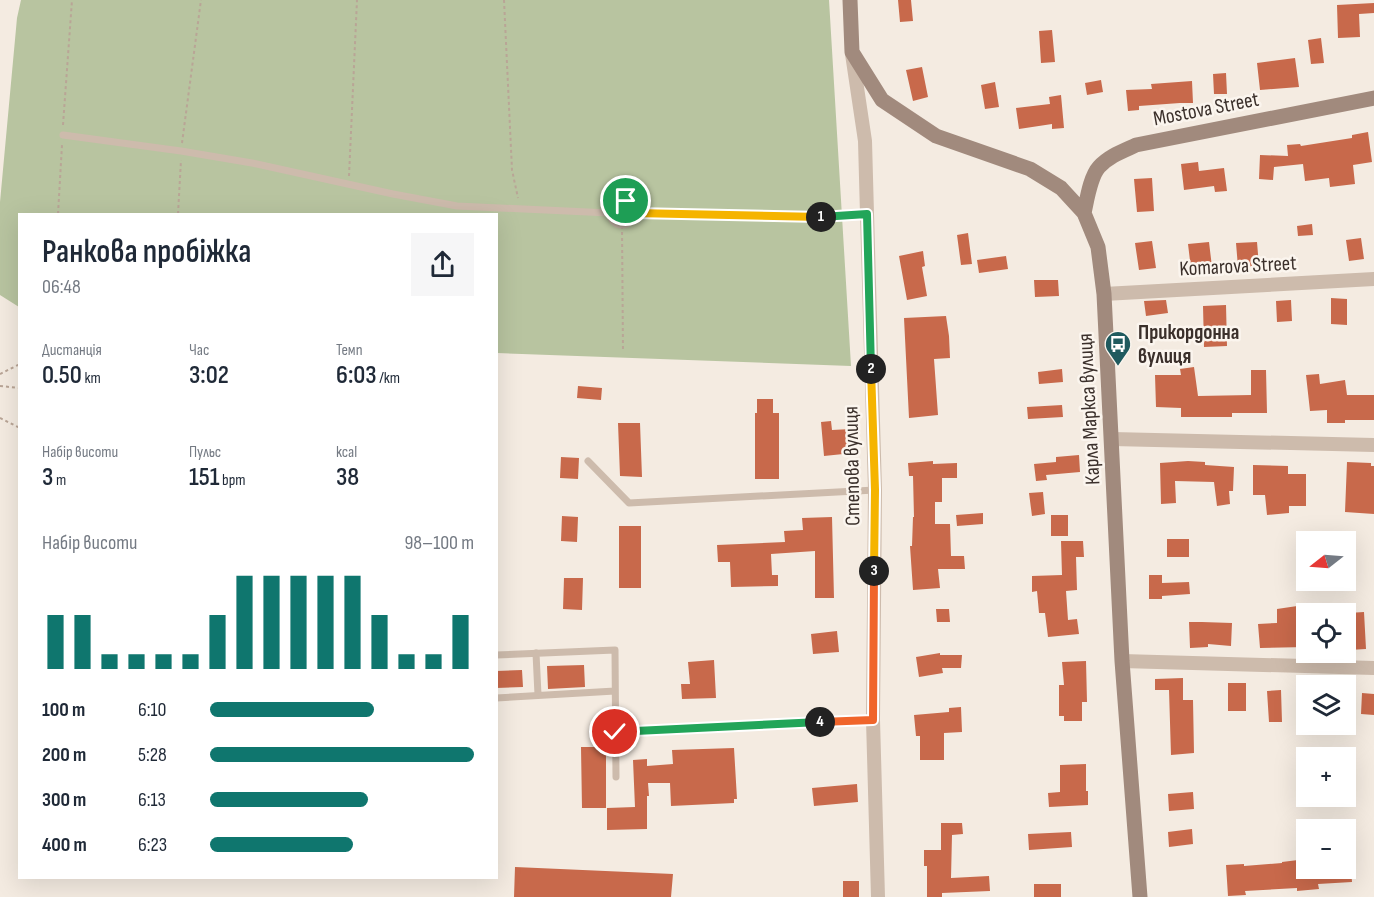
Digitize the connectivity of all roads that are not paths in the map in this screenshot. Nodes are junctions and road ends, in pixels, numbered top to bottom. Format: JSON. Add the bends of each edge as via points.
{"nodes":[{"id":1,"x":850,"y":0,"type":"edge"},
{"id":2,"x":852,"y":52,"type":"junction"},
{"id":3,"x":1374,"y":98,"type":"edge"},
{"id":4,"x":63,"y":135,"type":"road end"},
{"id":5,"x":609,"y":213,"type":"junction"},
{"id":6,"x":634,"y":213,"type":"junction"},
{"id":7,"x":1084,"y":213,"type":"junction"},
{"id":8,"x":867,"y":214,"type":"junction"},
{"id":9,"x":1374,"y":279,"type":"edge"},
{"id":10,"x":1104,"y":294,"type":"junction"},
{"id":11,"x":1112,"y":439,"type":"junction"},
{"id":12,"x":1374,"y":445,"type":"edge"},
{"id":13,"x":588,"y":461,"type":"dead end"},
{"id":14,"x":875,"y":490,"type":"junction"},
{"id":15,"x":536,"y":653,"type":"junction"},
{"id":16,"x":498,"y":654,"type":"edge"},
{"id":17,"x":1122,"y":661,"type":"junction"},
{"id":18,"x":1374,"y":668,"type":"edge"},
{"id":19,"x":615,"y":691,"type":"junction"},
{"id":20,"x":538,"y":695,"type":"junction"},
{"id":21,"x":498,"y":698,"type":"edge"},
{"id":22,"x":873,"y":720,"type":"junction"},
{"id":23,"x":615,"y":732,"type":"junction"},
{"id":24,"x":616,"y":777,"type":"dead end"},
{"id":25,"x":878,"y":897,"type":"edge"},
{"id":26,"x":1140,"y":897,"type":"edge"}],
"edges":[{"from":1,"to":2,"type":"street","name":"Степова вулиця"},
{"from":2,"to":7,"type":"street","name":"Карла Маркса вулиця","via":[[882,99],[936,135],[1030,169],[1061,188]]},
{"from":2,"to":8,"type":"street","name":"Степова вулиця","via":[[864,141]]},
{"from":3,"to":7,"type":"street","name":"Mostova Street","via":[[1136,145],[1115,154],[1098,168]]},
{"from":4,"to":5,"type":"lane","via":[[252,163],[457,206]]},
{"from":5,"to":6,"type":"lane","via":[[612,205],[621,201],[630,204]]},
{"from":5,"to":6,"type":"lane","via":[[613,222],[622,226],[631,222]]},
{"from":6,"to":8,"type":"lane","via":[[834,217]]},
{"from":7,"to":10,"type":"street","name":"Карла Маркса вулиця","via":[[1098,247]]},
{"from":8,"to":14,"type":"street","name":"Степова вулиця"},
{"from":9,"to":10,"type":"street","name":"Komarova Street"},
{"from":10,"to":11,"type":"street","name":"Карла Маркса вулиця"},
{"from":11,"to":12,"type":"street"},
{"from":11,"to":17,"type":"street","name":"Карла Маркса вулиця"},
{"from":13,"to":14,"type":"lane","via":[[629,503]]},
{"from":14,"to":22,"type":"street","name":"Степова вулиця"},
{"from":15,"to":16,"type":"lane"},
{"from":15,"to":19,"type":"lane","via":[[615,650]]},
{"from":15,"to":20,"type":"lane"},
{"from":17,"to":18,"type":"street"},
{"from":17,"to":26,"type":"street","name":"Карла Маркса вулиця"},
{"from":19,"to":20,"type":"lane"},
{"from":19,"to":23,"type":"lane"},
{"from":20,"to":21,"type":"lane"},
{"from":22,"to":23,"type":"lane"},
{"from":22,"to":25,"type":"street","name":"Степова вулиця"},
{"from":23,"to":24,"type":"lane"}]}
